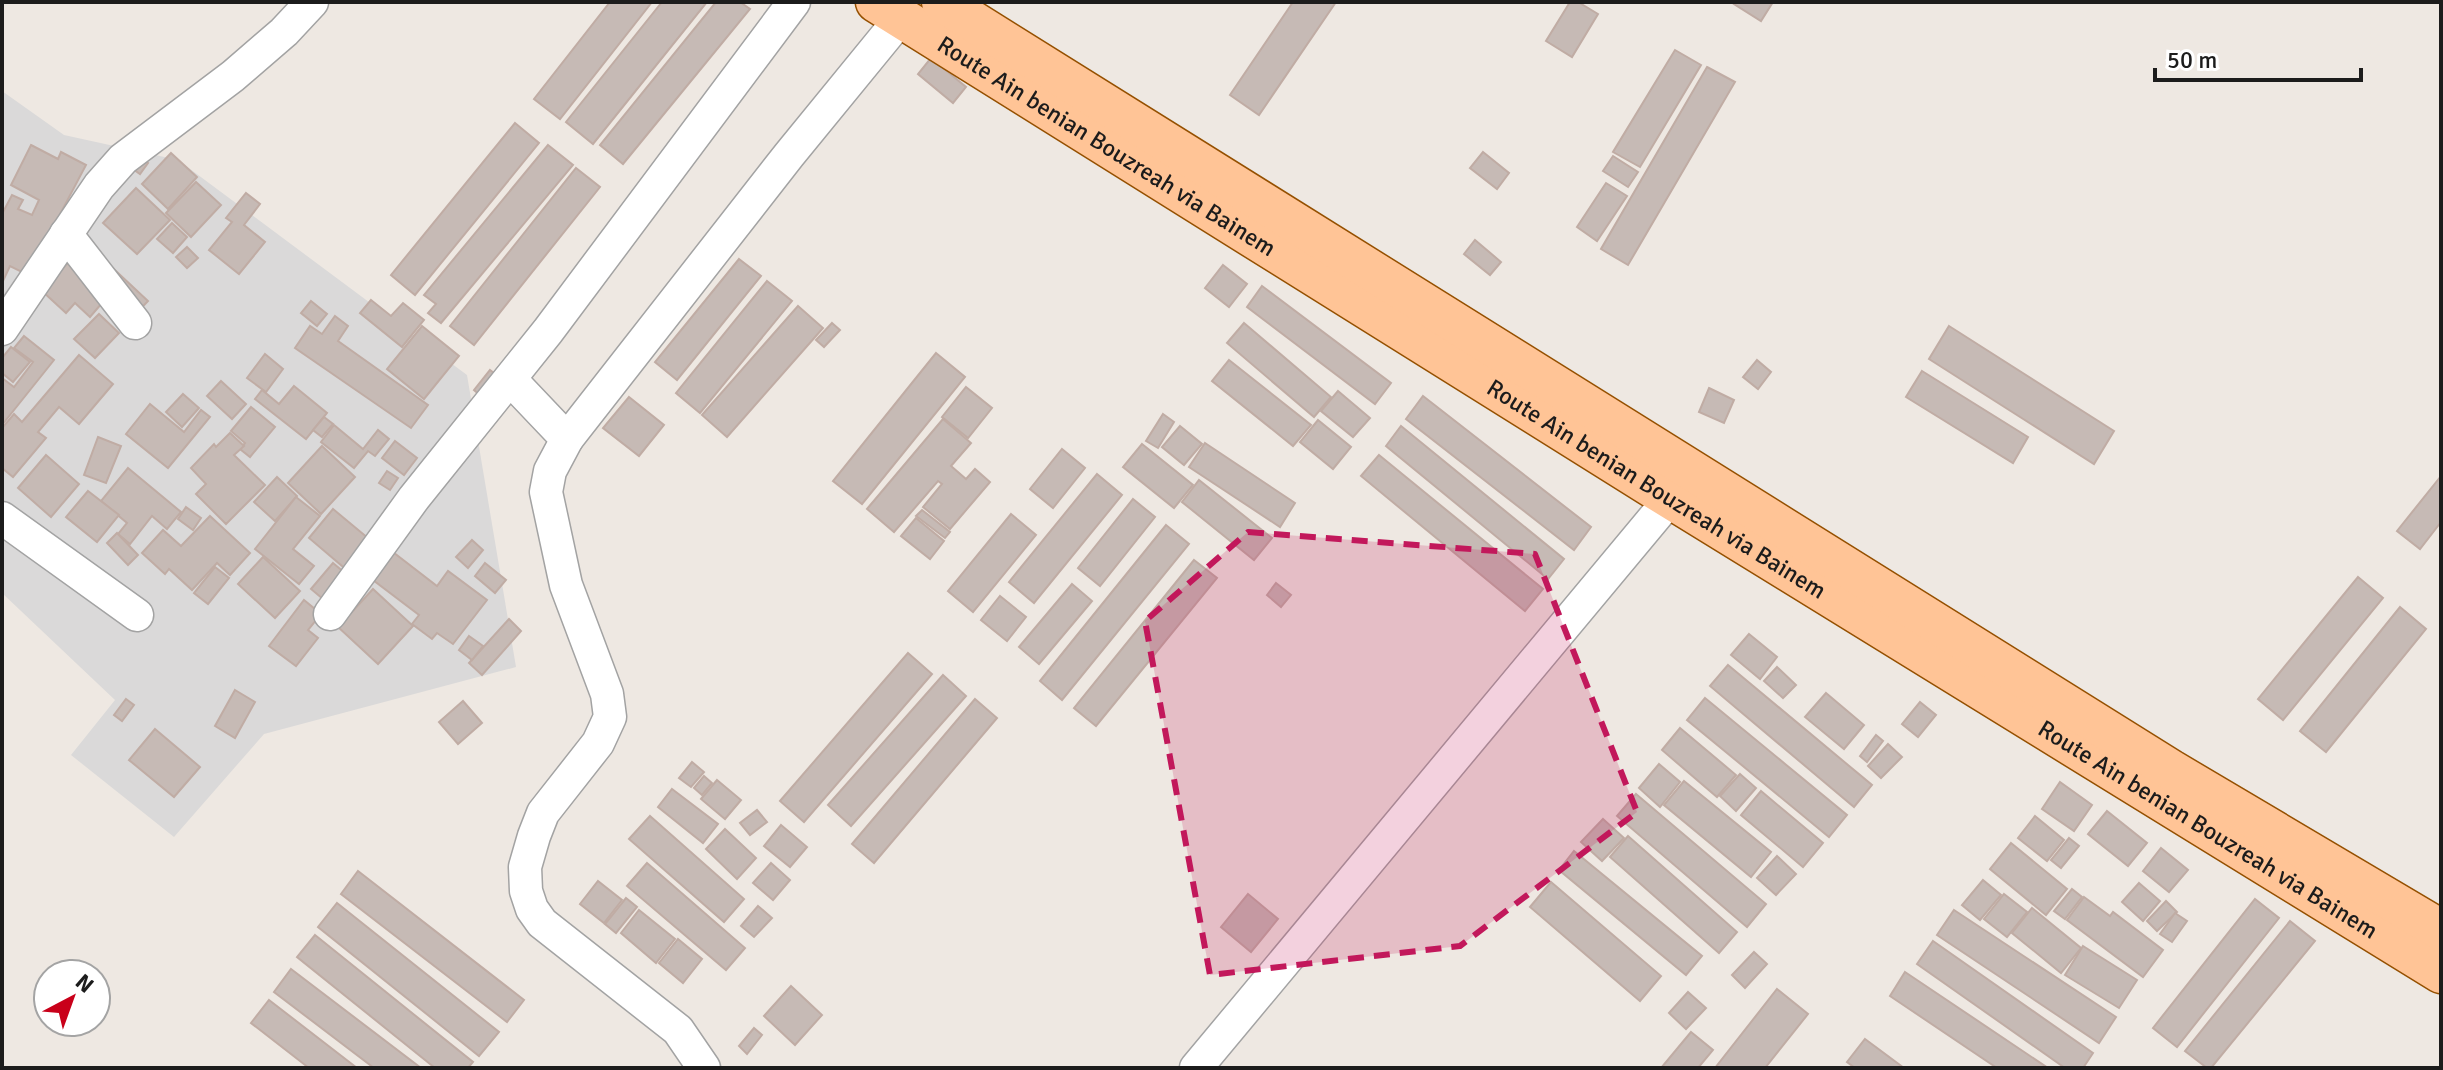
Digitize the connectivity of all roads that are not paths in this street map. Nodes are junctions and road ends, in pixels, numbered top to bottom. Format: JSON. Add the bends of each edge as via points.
{"nodes":[{"id":1,"x":312,"y":2,"type":"edge"},
{"id":2,"x":794,"y":2,"type":"edge"},
{"id":3,"x":942,"y":2,"type":"edge"},
{"id":4,"x":889,"y":10,"type":"edge"},
{"id":5,"x":66,"y":234,"type":"junction"},
{"id":6,"x":135,"y":323,"type":"dead end"},
{"id":7,"x":2,"y":329,"type":"edge"},
{"id":8,"x":510,"y":379,"type":"junction"},
{"id":9,"x":567,"y":439,"type":"junction"},
{"id":10,"x":1670,"y":499,"type":"junction"},
{"id":11,"x":2,"y":518,"type":"edge"},
{"id":12,"x":330,"y":614,"type":"dead end"},
{"id":13,"x":137,"y":615,"type":"dead end"},
{"id":14,"x":2441,"y":930,"type":"edge"},
{"id":15,"x":2441,"y":973,"type":"edge"},
{"id":16,"x":704,"y":1068,"type":"edge"},
{"id":17,"x":1196,"y":1068,"type":"edge"}],
"edges":[{"from":1,"to":5,"type":"street","via":[[233,76],[123,159]]},
{"from":2,"to":8,"type":"street"},
{"from":3,"to":14,"type":"main road","name":"Route Ain benian Bouzreah via Bainem","via":[[2171,770]]},
{"from":4,"to":9,"type":"street","via":[[789,155]]},
{"from":4,"to":10,"type":"main road","name":"Route Ain benian Bouzreah via Bainem"},
{"from":5,"to":6,"type":"street"},
{"from":5,"to":7,"type":"street"},
{"from":8,"to":9,"type":"street"},
{"from":8,"to":12,"type":"street"},
{"from":9,"to":16,"type":"street","via":[[550,471],[546,492],[566,585],[607,694],[610,717],[598,743],[543,813],[525,867],[526,891],[542,923],[678,1030]]},
{"from":10,"to":15,"type":"main road","name":"Route Ain benian Bouzreah via Bainem"},
{"from":10,"to":17,"type":"street"},
{"from":11,"to":13,"type":"street"}]}
